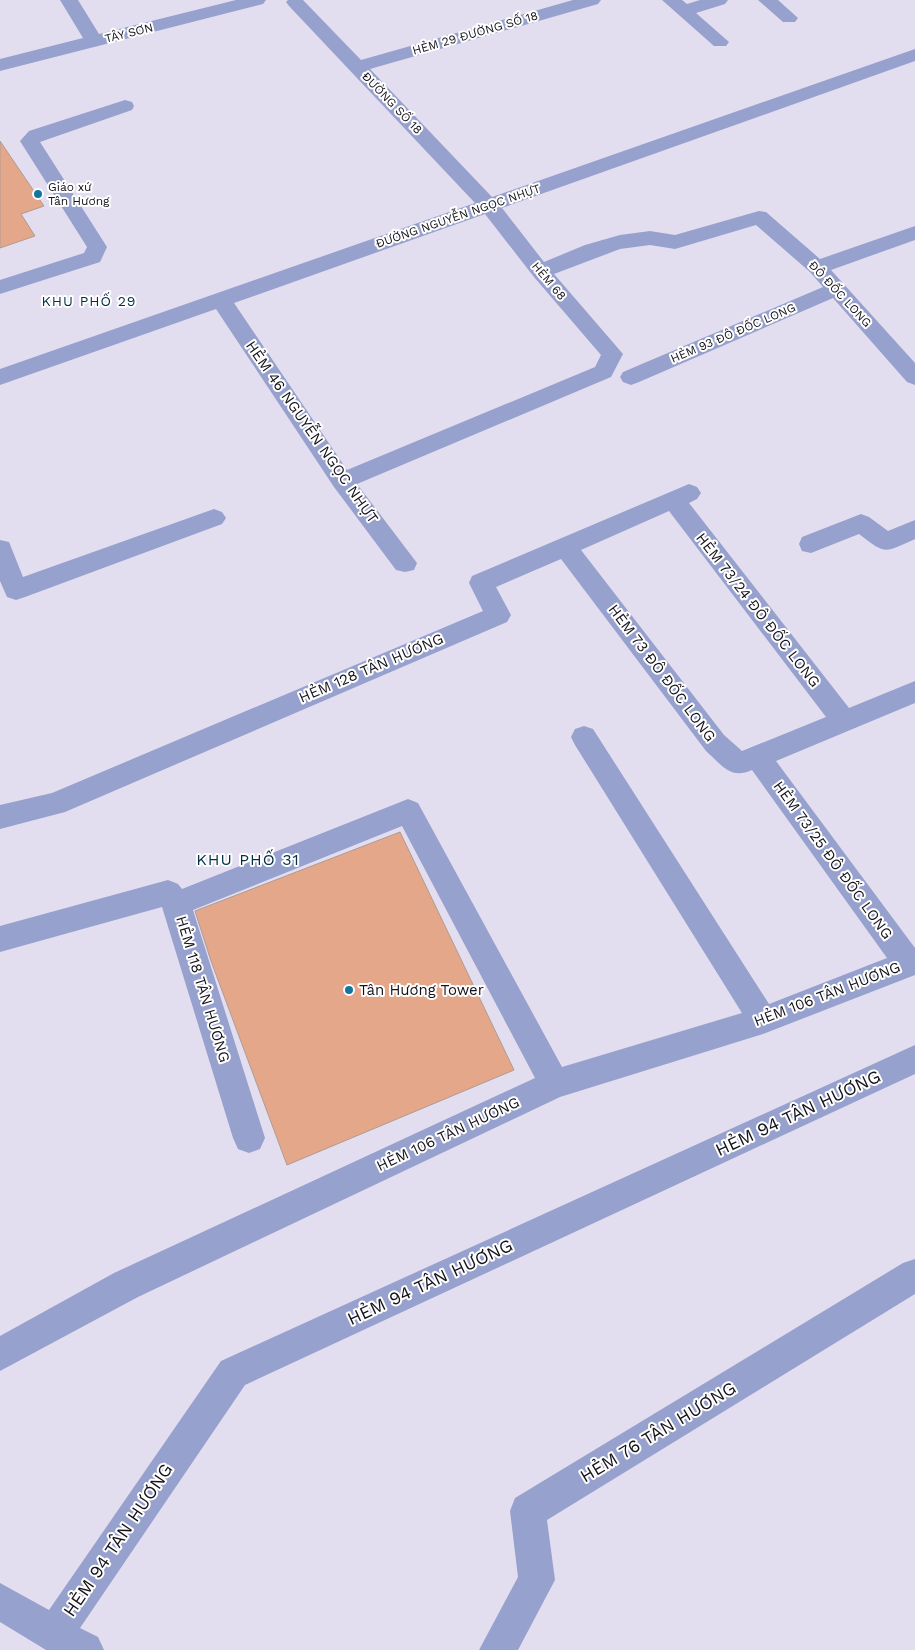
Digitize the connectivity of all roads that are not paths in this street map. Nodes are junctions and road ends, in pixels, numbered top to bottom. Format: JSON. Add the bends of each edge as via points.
{"nodes":[{"id":1,"x":69,"y":0,"type":"edge"},
{"id":2,"x":257,"y":0,"type":"edge"},
{"id":3,"x":592,"y":0,"type":"edge"},
{"id":4,"x":719,"y":0,"type":"edge"},
{"id":5,"x":767,"y":0,"type":"edge"},
{"id":6,"x":297,"y":1,"type":"edge"},
{"id":7,"x":677,"y":5,"type":"edge"},
{"id":8,"x":789,"y":18,"type":"dead end"},
{"id":9,"x":94,"y":41,"type":"junction"},
{"id":10,"x":720,"y":42,"type":"dead end"},
{"id":11,"x":915,"y":55,"type":"edge"},
{"id":12,"x":0,"y":65,"type":"edge"},
{"id":13,"x":357,"y":66,"type":"junction"},
{"id":14,"x":125,"y":106,"type":"dead end"},
{"id":15,"x":489,"y":205,"type":"junction"},
{"id":16,"x":915,"y":233,"type":"edge"},
{"id":17,"x":817,"y":267,"type":"junction"},
{"id":18,"x":541,"y":272,"type":"junction"},
{"id":19,"x":0,"y":287,"type":"edge"},
{"id":20,"x":836,"y":289,"type":"junction"},
{"id":21,"x":221,"y":300,"type":"junction"},
{"id":22,"x":0,"y":377,"type":"edge"},
{"id":23,"x":631,"y":377,"type":"dead end"},
{"id":24,"x":915,"y":377,"type":"edge"},
{"id":25,"x":342,"y":481,"type":"junction"},
{"id":26,"x":681,"y":496,"type":"joint"},
{"id":27,"x":214,"y":518,"type":"dead end"},
{"id":28,"x":915,"y":529,"type":"edge"},
{"id":29,"x":811,"y":544,"type":"dead end"},
{"id":30,"x":566,"y":546,"type":"junction"},
{"id":31,"x":0,"y":549,"type":"edge"},
{"id":32,"x":405,"y":563,"type":"dead end"},
{"id":33,"x":915,"y":692,"type":"edge"},
{"id":34,"x":843,"y":720,"type":"junction"},
{"id":35,"x":584,"y":737,"type":"dead end"},
{"id":36,"x":757,"y":756,"type":"junction"},
{"id":37,"x":0,"y":816,"type":"edge"},
{"id":38,"x":177,"y":904,"type":"junction"},
{"id":39,"x":0,"y":939,"type":"edge"},
{"id":40,"x":912,"y":962,"type":"edge"},
{"id":41,"x":763,"y":1020,"type":"junction"},
{"id":42,"x":915,"y":1059,"type":"edge"},
{"id":43,"x":555,"y":1084,"type":"junction"},
{"id":44,"x":249,"y":1138,"type":"dead end"},
{"id":45,"x":915,"y":1276,"type":"edge"},
{"id":46,"x":0,"y":1354,"type":"edge"},
{"id":47,"x":0,"y":1601,"type":"edge"},
{"id":48,"x":70,"y":1642,"type":"edge"},
{"id":49,"x":498,"y":1650,"type":"edge"}],
"edges":[{"from":1,"to":9,"type":"street"},
{"from":2,"to":9,"type":"street","name":"TÂY SƠN"},
{"from":3,"to":13,"type":"street","name":"HẺM 29 ĐƯỜNG SỐ 18"},
{"from":4,"to":7,"type":"street"},
{"from":5,"to":8,"type":"street"},
{"from":6,"to":13,"type":"street","name":"ĐƯỜNG SỐ 18"},
{"from":7,"to":10,"type":"street"},
{"from":9,"to":12,"type":"street","name":"TÂY SƠN"},
{"from":11,"to":15,"type":"street","name":"ĐƯỜNG NGUYỄN NGỌC NHỰT"},
{"from":13,"to":15,"type":"street","name":"ĐƯỜNG SỐ 18"},
{"from":14,"to":19,"type":"street","via":[[36,135],[30,141],[97,247],[93,257]]},
{"from":15,"to":18,"type":"street","name":"HẺM 68"},
{"from":15,"to":21,"type":"street","name":"ĐƯỜNG NGUYỄN NGỌC NHỰT"},
{"from":16,"to":17,"type":"street"},
{"from":17,"to":18,"type":"street","name":"ĐÔ ĐỐC LONG","via":[[759,217],[674,242],[644,238],[602,248]]},
{"from":17,"to":20,"type":"street","name":"ĐÔ ĐỐC LONG"},
{"from":18,"to":25,"type":"street","name":"HẺM 68","via":[[608,363]]},
{"from":20,"to":23,"type":"street","name":"HẺM 93 ĐÔ ĐỐC LONG"},
{"from":20,"to":24,"type":"street","name":"ĐÔ ĐỐC LONG"},
{"from":21,"to":22,"type":"street","name":"ĐƯỜNG NGUYỄN NGỌC NHỰT"},
{"from":21,"to":25,"type":"street","name":"HẺM 46 NGUYỄN NGỌC NHỰT"},
{"from":25,"to":32,"type":"street","name":"HẺM 46 NGUYỄN NGỌC NHỰT"},
{"from":26,"to":30,"type":"street","name":"HẺM 128 TÂN HƯƠNG"},
{"from":26,"to":34,"type":"street","name":"HẺM 73/24 ĐÔ ĐỐC LONG"},
{"from":27,"to":31,"type":"street","via":[[16,590]]},
{"from":28,"to":29,"type":"street","via":[[886,542],[861,523]]},
{"from":30,"to":36,"type":"street","name":"HẺM 73 ĐÔ ĐỐC LONG","via":[[715,743],[739,764]]},
{"from":30,"to":37,"type":"street","name":"HẺM 128 TÂN HƯƠNG","via":[[481,583],[498,615],[55,804]]},
{"from":33,"to":34,"type":"street","name":"HẺM 73 ĐÔ ĐỐC LONG"},
{"from":34,"to":36,"type":"street","name":"HẺM 73 ĐÔ ĐỐC LONG"},
{"from":35,"to":41,"type":"street"},
{"from":36,"to":40,"type":"street","name":"HẺM 73/25 ĐÔ ĐỐC LONG"},
{"from":38,"to":39,"type":"street","name":"HẺM 118 TÂN HƯƠNG","via":[[168,893]]},
{"from":38,"to":43,"type":"street","via":[[408,811]]},
{"from":38,"to":44,"type":"street","name":"HẺM 118 TÂN HƯƠNG"},
{"from":40,"to":41,"type":"street","name":"HẺM 106 TÂN HƯƠNG"},
{"from":41,"to":43,"type":"street","name":"HẺM 106 TÂN HƯƠNG"},
{"from":42,"to":48,"type":"street","name":"HẺM 94 TÂN HƯƠNG","via":[[233,1373]]},
{"from":43,"to":46,"type":"street","name":"HẺM 106 TÂN HƯƠNG","via":[[126,1285]]},
{"from":45,"to":49,"type":"street","name":"HẺM 76 TÂN HƯƠNG","via":[[528,1511],[537,1580]]},
{"from":47,"to":48,"type":"street"}]}
